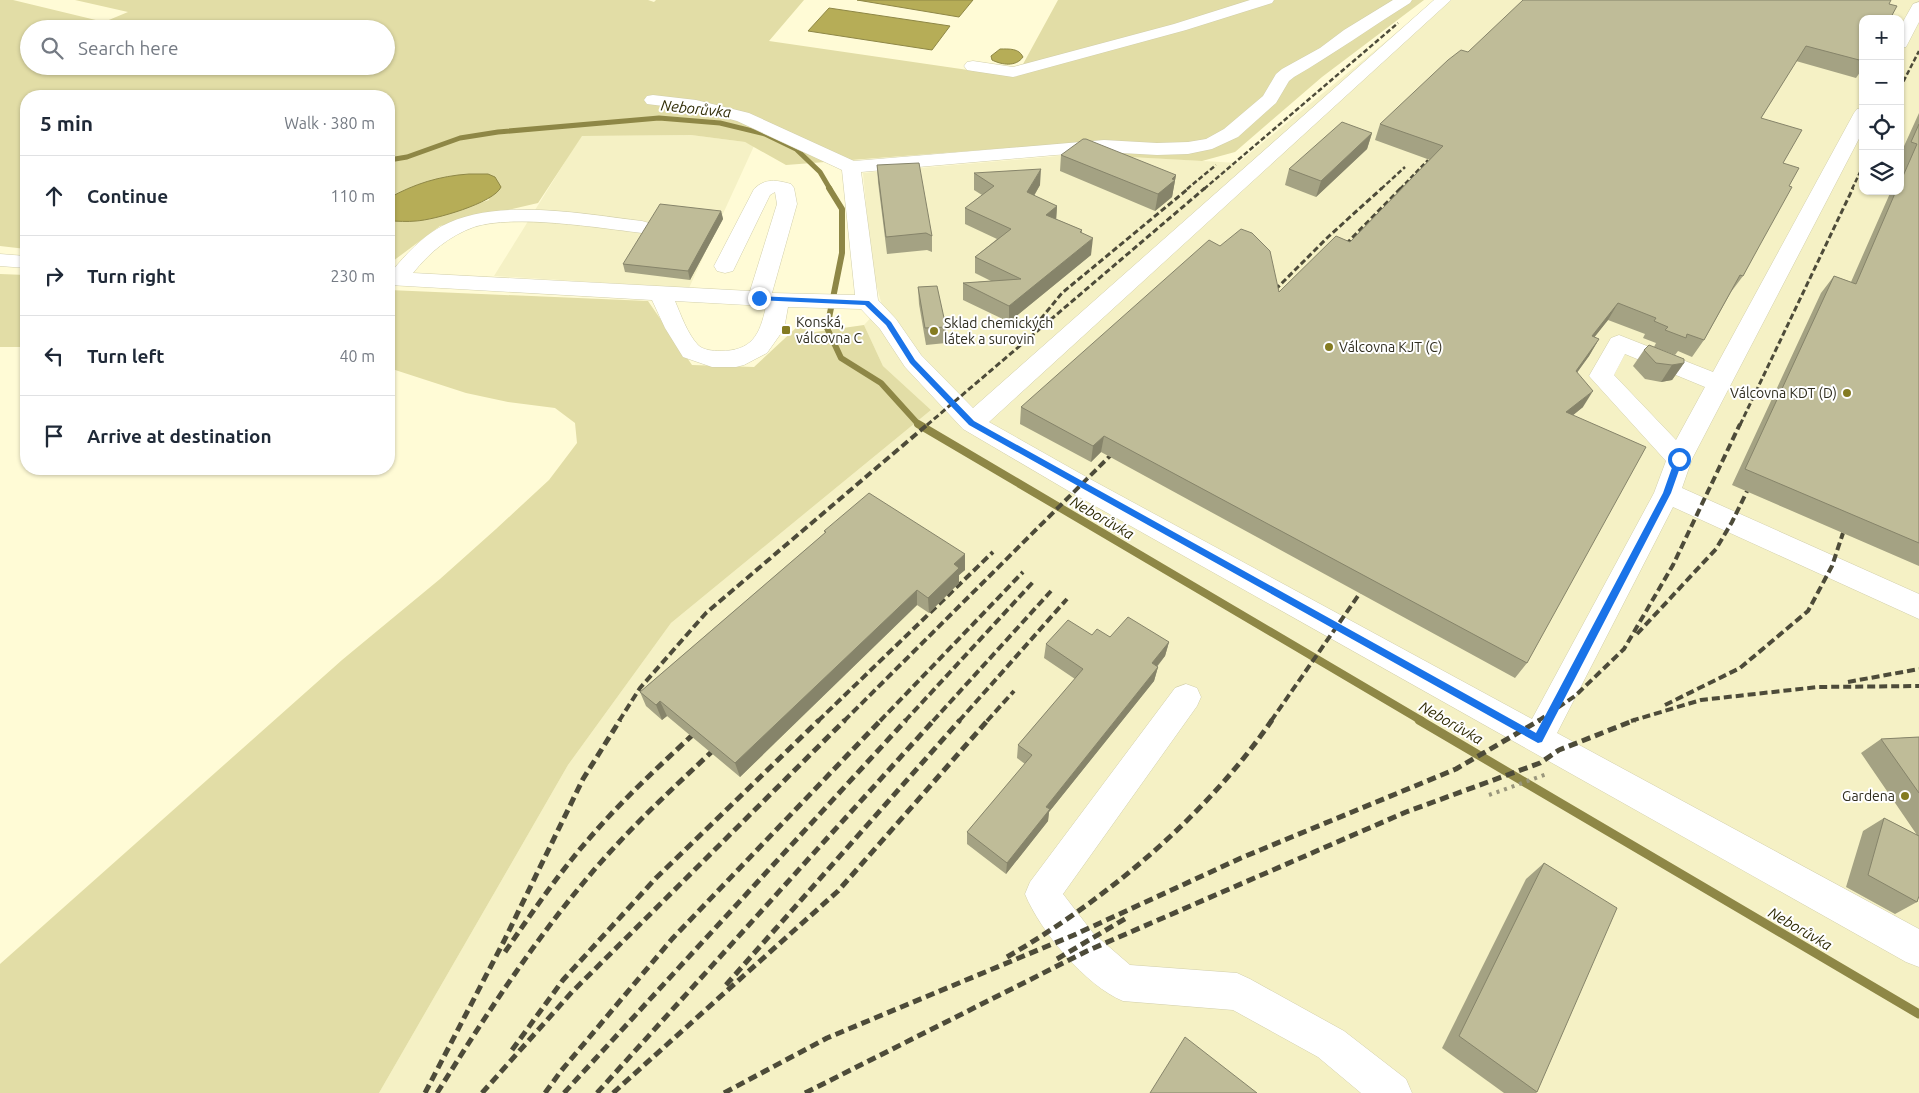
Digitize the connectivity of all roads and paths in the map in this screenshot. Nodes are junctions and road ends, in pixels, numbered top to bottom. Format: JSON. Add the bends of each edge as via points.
{"nodes":[{"id":1,"x":1266,"y":0,"type":"edge"},
{"id":2,"x":1404,"y":0,"type":"edge"},
{"id":3,"x":1443,"y":0,"type":"edge"},
{"id":4,"x":1919,"y":7,"type":"edge"},
{"id":5,"x":1904,"y":35,"type":"edge"},
{"id":6,"x":974,"y":66,"type":"dead end"},
{"id":7,"x":653,"y":100,"type":"dead end"},
{"id":8,"x":1859,"y":120,"type":"edge"},
{"id":9,"x":851,"y":167,"type":"junction"},
{"id":10,"x":642,"y":227,"type":"dead end"},
{"id":11,"x":0,"y":260,"type":"edge"},
{"id":12,"x":20,"y":262,"type":"edge"},
{"id":13,"x":725,"y":266,"type":"dead end"},
{"id":14,"x":395,"y":277,"type":"edge"},
{"id":15,"x":395,"y":279,"type":"edge"},
{"id":16,"x":660,"y":293,"type":"junction"},
{"id":17,"x":768,"y":299,"type":"junction"},
{"id":18,"x":861,"y":302,"type":"junction"},
{"id":19,"x":1718,"y":383,"type":"junction"},
{"id":20,"x":972,"y":423,"type":"junction"},
{"id":21,"x":1679,"y":459,"type":"junction"},
{"id":22,"x":1667,"y":493,"type":"junction"},
{"id":23,"x":1919,"y":607,"type":"edge"},
{"id":24,"x":1186,"y":697,"type":"dead end"},
{"id":25,"x":1538,"y":739,"type":"junction"},
{"id":26,"x":1549,"y":774,"type":"dead end"},
{"id":27,"x":1488,"y":795,"type":"dead end"},
{"id":28,"x":1919,"y":949,"type":"edge"},
{"id":29,"x":1392,"y":1093,"type":"edge"}],
"edges":[{"from":1,"to":6,"type":"street","via":[[1013,72]]},
{"from":2,"to":9,"type":"street","via":[[1288,73],[1270,99],[1231,133],[1212,143],[1188,148],[1104,146],[1055,149]]},
{"from":3,"to":20,"type":"street"},
{"from":4,"to":5,"type":"street"},
{"from":7,"to":9,"type":"street","via":[[696,105],[743,116]]},
{"from":8,"to":19,"type":"street"},
{"from":9,"to":18,"type":"street"},
{"from":10,"to":14,"type":"street","via":[[496,215],[460,225],[436,238]]},
{"from":11,"to":12,"type":"street"},
{"from":13,"to":17,"type":"street","via":[[761,193],[766,187],[775,185],[784,188],[787,204]]},
{"from":15,"to":16,"type":"street"},
{"from":16,"to":17,"type":"street"},
{"from":16,"to":17,"type":"street","via":[[691,352],[712,359],[736,359],[759,348],[773,329]]},
{"from":17,"to":18,"type":"street"},
{"from":18,"to":20,"type":"street","via":[[888,324],[913,361]]},
{"from":19,"to":21,"type":"street"},
{"from":19,"to":21,"type":"street","via":[[1620,343],[1601,376]]},
{"from":20,"to":25,"type":"street"},
{"from":21,"to":22,"type":"street"},
{"from":22,"to":23,"type":"street"},
{"from":22,"to":25,"type":"street"},
{"from":24,"to":29,"type":"street","via":[[1042,894],[1080,946],[1123,982],[1237,992],[1331,1044]]},
{"from":25,"to":28,"type":"street"},
{"from":26,"to":27,"type":"path"}]}
